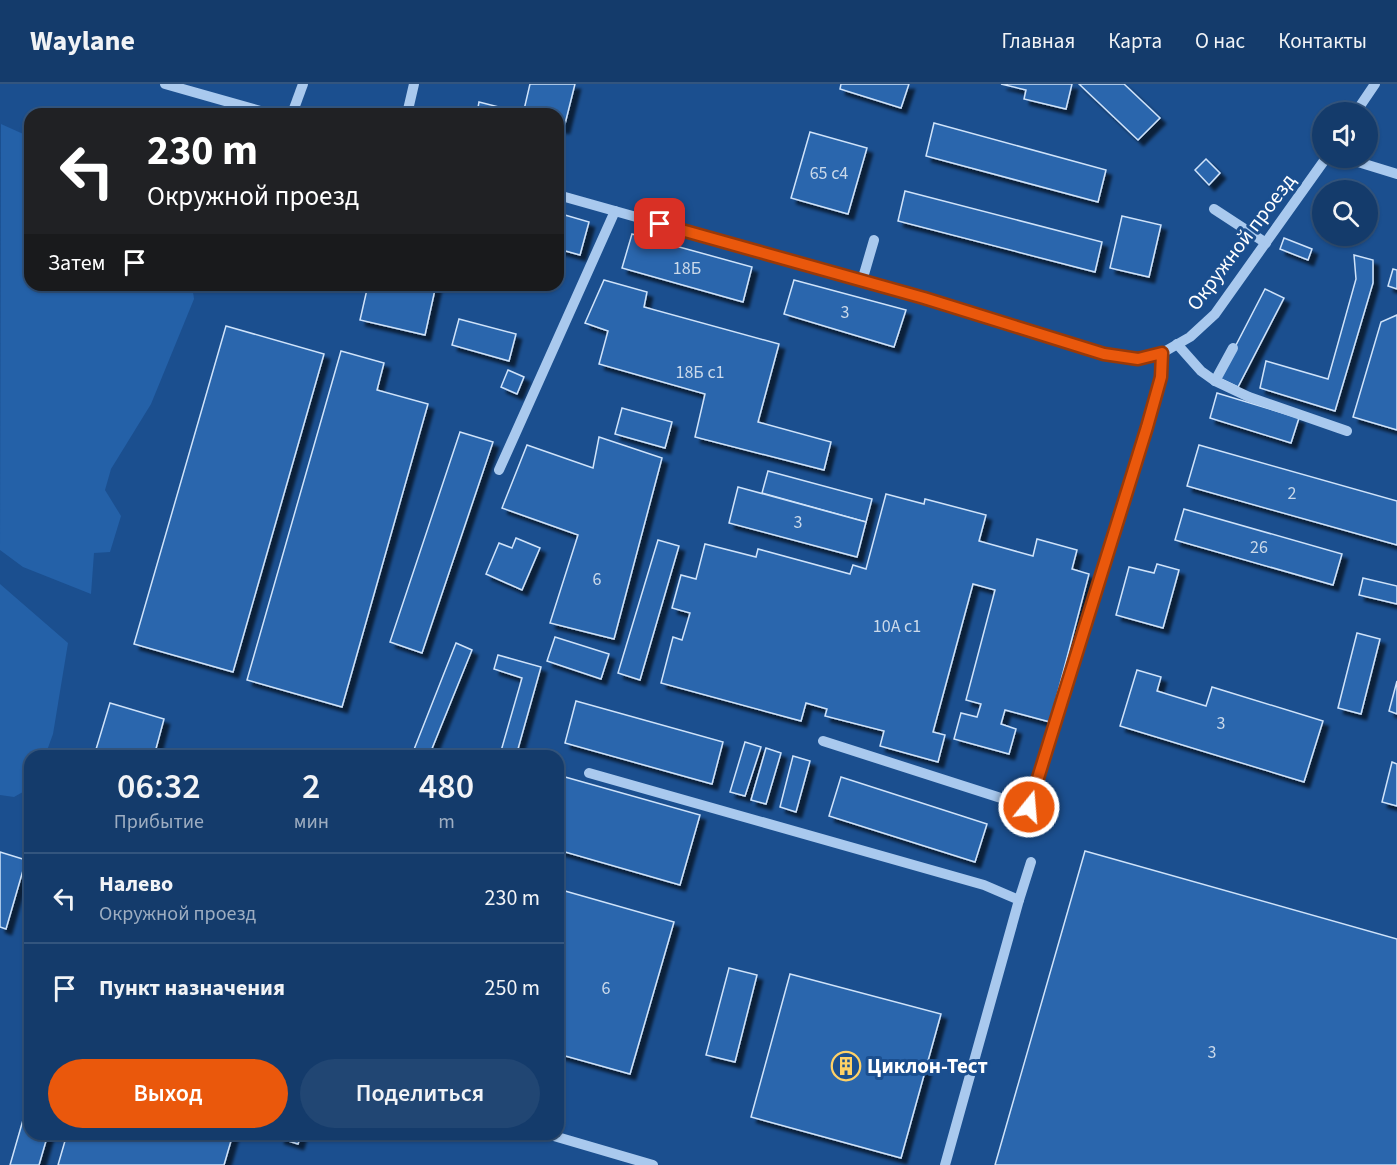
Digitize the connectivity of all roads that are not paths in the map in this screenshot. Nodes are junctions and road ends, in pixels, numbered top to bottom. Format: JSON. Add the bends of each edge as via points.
{"nodes":[{"id":1,"x":165,"y":84,"type":"edge"},
{"id":2,"x":303,"y":84,"type":"edge"},
{"id":3,"x":414,"y":84,"type":"edge"},
{"id":4,"x":1375,"y":84,"type":"edge"},
{"id":5,"x":1363,"y":102,"type":"edge"},
{"id":6,"x":250,"y":108,"type":"edge"},
{"id":7,"x":294,"y":108,"type":"edge"},
{"id":8,"x":408,"y":108,"type":"edge"},
{"id":9,"x":1319,"y":168,"type":"edge"},
{"id":10,"x":1378,"y":168,"type":"edge"},
{"id":11,"x":1397,"y":174,"type":"edge"},
{"id":12,"x":564,"y":197,"type":"edge"},
{"id":13,"x":1214,"y":209,"type":"dead end"},
{"id":14,"x":615,"y":211,"type":"junction"},
{"id":15,"x":873,"y":240,"type":"dead end"},
{"id":16,"x":1266,"y":243,"type":"junction"},
{"id":17,"x":862,"y":281,"type":"junction"},
{"id":18,"x":1177,"y":344,"type":"junction"},
{"id":19,"x":1233,"y":348,"type":"dead end"},
{"id":20,"x":1162,"y":353,"type":"junction"},
{"id":21,"x":1215,"y":381,"type":"junction"},
{"id":22,"x":1347,"y":430,"type":"dead end"},
{"id":23,"x":498,"y":470,"type":"dead end"},
{"id":24,"x":823,"y":741,"type":"dead end"},
{"id":25,"x":589,"y":773,"type":"dead end"},
{"id":26,"x":1031,"y":862,"type":"dead end"},
{"id":27,"x":1019,"y":900,"type":"junction"},
{"id":28,"x":564,"y":1139,"type":"edge"},
{"id":29,"x":653,"y":1165,"type":"edge"},
{"id":30,"x":945,"y":1165,"type":"edge"}],
"edges":[{"from":1,"to":6,"type":"street"},
{"from":2,"to":7,"type":"street"},
{"from":3,"to":8,"type":"street"},
{"from":4,"to":5,"type":"street"},
{"from":9,"to":16,"type":"street","name":"Окружной проезд"},
{"from":10,"to":11,"type":"street"},
{"from":12,"to":14,"type":"street","name":"Окружной проезд"},
{"from":13,"to":16,"type":"street"},
{"from":14,"to":17,"type":"street","name":"Окружной проезд"},
{"from":14,"to":23,"type":"street"},
{"from":15,"to":17,"type":"street"},
{"from":16,"to":18,"type":"street","name":"Окружной проезд","via":[[1215,314]]},
{"from":17,"to":20,"type":"street","name":"Окружной проезд","via":[[1104,354],[1138,359]]},
{"from":18,"to":20,"type":"street","name":"Окружной проезд"},
{"from":18,"to":21,"type":"street"},
{"from":19,"to":21,"type":"street"},
{"from":20,"to":24,"type":"street","via":[[1161,377],[1147,427],[1029,807]]},
{"from":21,"to":22,"type":"street","via":[[1249,397]]},
{"from":25,"to":27,"type":"street","via":[[984,885]]},
{"from":26,"to":27,"type":"street"},
{"from":27,"to":30,"type":"street"},
{"from":28,"to":29,"type":"street"}]}
